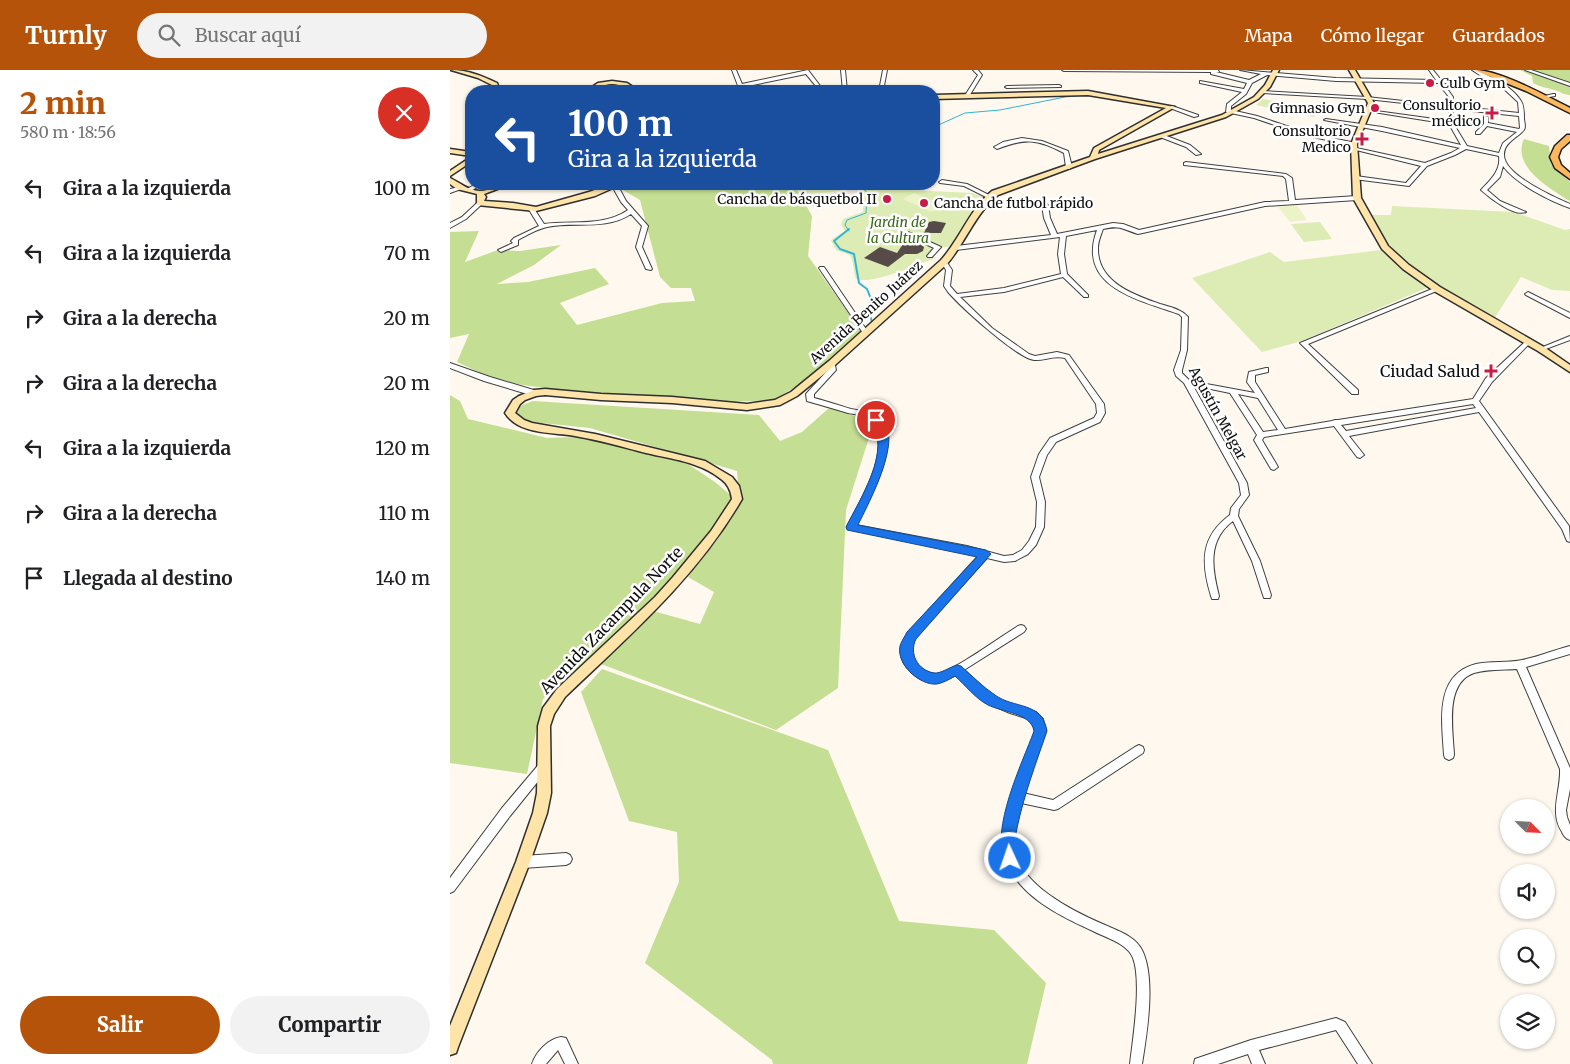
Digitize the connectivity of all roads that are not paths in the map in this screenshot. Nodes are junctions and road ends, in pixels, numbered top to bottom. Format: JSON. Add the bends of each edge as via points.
{"nodes":[{"id":1,"x":454,"y":70,"type":"edge"},
{"id":2,"x":734,"y":70,"type":"edge"},
{"id":3,"x":843,"y":70,"type":"edge"},
{"id":4,"x":885,"y":70,"type":"edge"},
{"id":5,"x":975,"y":70,"type":"edge"},
{"id":6,"x":1064,"y":70,"type":"edge"},
{"id":7,"x":1242,"y":70,"type":"edge"},
{"id":8,"x":1352,"y":70,"type":"edge"},
{"id":9,"x":1431,"y":70,"type":"edge"},
{"id":10,"x":1476,"y":70,"type":"edge"},
{"id":11,"x":1526,"y":70,"type":"edge"},
{"id":12,"x":807,"y":71,"type":"edge"},
{"id":13,"x":1216,"y":71,"type":"edge"},
{"id":14,"x":1275,"y":73,"type":"edge"},
{"id":15,"x":1265,"y":74,"type":"junction"},
{"id":16,"x":1357,"y":79,"type":"junction"},
{"id":17,"x":1441,"y":81,"type":"junction"},
{"id":18,"x":1250,"y":82,"type":"junction"},
{"id":19,"x":1494,"y":82,"type":"junction"},
{"id":20,"x":495,"y":85,"type":"edge"},
{"id":21,"x":596,"y":85,"type":"edge"},
{"id":22,"x":627,"y":85,"type":"edge"},
{"id":23,"x":740,"y":85,"type":"edge"},
{"id":24,"x":756,"y":85,"type":"edge"},
{"id":25,"x":818,"y":85,"type":"edge"},
{"id":26,"x":844,"y":85,"type":"edge"},
{"id":27,"x":882,"y":85,"type":"edge"},
{"id":28,"x":1568,"y":85,"type":"edge"},
{"id":29,"x":1041,"y":86,"type":"junction"},
{"id":30,"x":1059,"y":86,"type":"dead end"},
{"id":31,"x":1245,"y":91,"type":"junction"},
{"id":32,"x":1262,"y":92,"type":"junction"},
{"id":33,"x":1041,"y":95,"type":"junction"},
{"id":34,"x":1553,"y":95,"type":"dead end"},
{"id":35,"x":940,"y":96,"type":"edge"},
{"id":36,"x":1004,"y":96,"type":"junction"},
{"id":37,"x":966,"y":97,"type":"junction"},
{"id":38,"x":1543,"y":97,"type":"junction"},
{"id":39,"x":1367,"y":98,"type":"junction"},
{"id":40,"x":1172,"y":107,"type":"junction"},
{"id":41,"x":1452,"y":107,"type":"junction"},
{"id":42,"x":1369,"y":111,"type":"junction"},
{"id":43,"x":1570,"y":111,"type":"edge"},
{"id":44,"x":1230,"y":112,"type":"junction"},
{"id":45,"x":1522,"y":115,"type":"junction"},
{"id":46,"x":1196,"y":116,"type":"dead end"},
{"id":47,"x":1486,"y":117,"type":"dead end"},
{"id":48,"x":1326,"y":120,"type":"dead end"},
{"id":49,"x":1451,"y":123,"type":"junction"},
{"id":50,"x":1486,"y":124,"type":"junction"},
{"id":51,"x":1361,"y":126,"type":"junction"},
{"id":52,"x":1522,"y":131,"type":"junction"},
{"id":53,"x":1478,"y":133,"type":"dead end"},
{"id":54,"x":1162,"y":136,"type":"junction"},
{"id":55,"x":1570,"y":137,"type":"edge"},
{"id":56,"x":1354,"y":146,"type":"junction"},
{"id":57,"x":997,"y":147,"type":"dead end"},
{"id":58,"x":1465,"y":147,"type":"junction"},
{"id":59,"x":450,"y":151,"type":"edge"},
{"id":60,"x":465,"y":154,"type":"edge"},
{"id":61,"x":1198,"y":154,"type":"dead end"},
{"id":62,"x":1501,"y":156,"type":"junction"},
{"id":63,"x":1093,"y":158,"type":"junction"},
{"id":64,"x":465,"y":160,"type":"edge"},
{"id":65,"x":1502,"y":162,"type":"junction"},
{"id":66,"x":1186,"y":164,"type":"dead end"},
{"id":67,"x":1425,"y":166,"type":"junction"},
{"id":68,"x":1069,"y":167,"type":"junction"},
{"id":69,"x":450,"y":174,"type":"edge"},
{"id":70,"x":1570,"y":177,"type":"edge"},
{"id":71,"x":1356,"y":178,"type":"junction"},
{"id":72,"x":942,"y":182,"type":"dead end"},
{"id":73,"x":450,"y":185,"type":"edge"},
{"id":74,"x":465,"y":189,"type":"edge"},
{"id":75,"x":468,"y":190,"type":"edge"},
{"id":76,"x":491,"y":190,"type":"edge"},
{"id":77,"x":599,"y":190,"type":"edge"},
{"id":78,"x":619,"y":190,"type":"edge"},
{"id":79,"x":480,"y":194,"type":"junction"},
{"id":80,"x":990,"y":196,"type":"junction"},
{"id":81,"x":1357,"y":198,"type":"junction"},
{"id":82,"x":1292,"y":202,"type":"junction"},
{"id":83,"x":480,"y":203,"type":"junction"},
{"id":84,"x":1045,"y":205,"type":"dead end"},
{"id":85,"x":1570,"y":206,"type":"edge"},
{"id":86,"x":532,"y":208,"type":"junction"},
{"id":87,"x":631,"y":211,"type":"junction"},
{"id":88,"x":1523,"y":212,"type":"dead end"},
{"id":89,"x":450,"y":226,"type":"edge"},
{"id":90,"x":542,"y":226,"type":"junction"},
{"id":91,"x":1100,"y":228,"type":"junction"},
{"id":92,"x":906,"y":233,"type":"dead end"},
{"id":93,"x":1063,"y":234,"type":"junction"},
{"id":94,"x":1055,"y":236,"type":"junction"},
{"id":95,"x":956,"y":248,"type":"junction"},
{"id":96,"x":501,"y":250,"type":"dead end"},
{"id":97,"x":930,"y":256,"type":"dead end"},
{"id":98,"x":944,"y":262,"type":"junction"},
{"id":99,"x":649,"y":268,"type":"dead end"},
{"id":100,"x":822,"y":268,"type":"dead end"},
{"id":101,"x":1064,"y":275,"type":"junction"},
{"id":102,"x":1437,"y":289,"type":"junction"},
{"id":103,"x":1528,"y":294,"type":"dead end"},
{"id":104,"x":956,"y":296,"type":"junction"},
{"id":105,"x":1086,"y":296,"type":"dead end"},
{"id":106,"x":1570,"y":316,"type":"edge"},
{"id":107,"x":864,"y":331,"type":"junction"},
{"id":108,"x":1570,"y":338,"type":"edge"},
{"id":109,"x":1529,"y":341,"type":"junction"},
{"id":110,"x":1541,"y":349,"type":"junction"},
{"id":111,"x":832,"y":363,"type":"junction"},
{"id":112,"x":450,"y":365,"type":"edge"},
{"id":113,"x":1570,"y":369,"type":"edge"},
{"id":114,"x":1266,"y":370,"type":"dead end"},
{"id":115,"x":1201,"y":385,"type":"dead end"},
{"id":116,"x":1232,"y":391,"type":"junction"},
{"id":117,"x":1355,"y":392,"type":"dead end"},
{"id":118,"x":534,"y":393,"type":"junction"},
{"id":119,"x":1258,"y":396,"type":"junction"},
{"id":120,"x":1475,"y":401,"type":"junction"},
{"id":121,"x":1446,"y":405,"type":"junction"},
{"id":122,"x":1480,"y":409,"type":"junction"},
{"id":123,"x":1452,"y":414,"type":"junction"},
{"id":124,"x":1335,"y":422,"type":"junction"},
{"id":125,"x":1283,"y":431,"type":"junction"},
{"id":126,"x":1344,"y":434,"type":"junction"},
{"id":127,"x":1261,"y":435,"type":"junction"},
{"id":128,"x":1360,"y":456,"type":"dead end"},
{"id":129,"x":1274,"y":466,"type":"dead end"},
{"id":130,"x":1234,"y":516,"type":"junction"},
{"id":131,"x":1570,"y":539,"type":"edge"},
{"id":132,"x":986,"y":554,"type":"junction"},
{"id":133,"x":1267,"y":595,"type":"dead end"},
{"id":134,"x":1215,"y":596,"type":"dead end"},
{"id":135,"x":1021,"y":629,"type":"dead end"},
{"id":136,"x":1570,"y":650,"type":"edge"},
{"id":137,"x":1520,"y":664,"type":"junction"},
{"id":138,"x":957,"y":670,"type":"junction"},
{"id":139,"x":1139,"y":750,"type":"dead end"},
{"id":140,"x":1449,"y":755,"type":"dead end"},
{"id":141,"x":544,"y":766,"type":"junction"},
{"id":142,"x":1017,"y":797,"type":"junction"},
{"id":143,"x":1570,"y":835,"type":"edge"},
{"id":144,"x":566,"y":859,"type":"dead end"},
{"id":145,"x":523,"y":862,"type":"junction"},
{"id":146,"x":450,"y":887,"type":"edge"},
{"id":147,"x":1251,"y":1046,"type":"junction"},
{"id":148,"x":450,"y":1047,"type":"edge"},
{"id":149,"x":538,"y":1064,"type":"edge"},
{"id":150,"x":572,"y":1064,"type":"edge"},
{"id":151,"x":1136,"y":1064,"type":"edge"},
{"id":152,"x":1200,"y":1064,"type":"edge"},
{"id":153,"x":1259,"y":1064,"type":"edge"},
{"id":154,"x":1366,"y":1064,"type":"edge"}],
"edges":[{"from":1,"to":20,"type":"main road"},
{"from":2,"to":23,"type":"street"},
{"from":3,"to":26,"type":"street"},
{"from":4,"to":27,"type":"street"},
{"from":5,"to":37,"type":"street","via":[[980,75]]},
{"from":6,"to":13,"type":"street"},
{"from":7,"to":15,"type":"street"},
{"from":8,"to":16,"type":"main road"},
{"from":9,"to":17,"type":"street"},
{"from":10,"to":19,"type":"street"},
{"from":10,"to":38,"type":"main road"},
{"from":11,"to":28,"type":"street"},
{"from":12,"to":24,"type":"street"},
{"from":12,"to":25,"type":"street"},
{"from":13,"to":18,"type":"street"},
{"from":13,"to":31,"type":"street","via":[[1202,82]]},
{"from":14,"to":15,"type":"street"},
{"from":14,"to":16,"type":"street"},
{"from":14,"to":32,"type":"main road"},
{"from":15,"to":18,"type":"street"},
{"from":16,"to":17,"type":"street"},
{"from":16,"to":39,"type":"main road"},
{"from":17,"to":19,"type":"street"},
{"from":17,"to":41,"type":"street","via":[[1451,97]]},
{"from":18,"to":31,"type":"street"},
{"from":19,"to":45,"type":"street","via":[[1506,88],[1520,102]]},
{"from":21,"to":22,"type":"main road","via":[[608,82]]},
{"from":29,"to":30,"type":"street"},
{"from":29,"to":33,"type":"street"},
{"from":29,"to":36,"type":"street","via":[[1008,84]]},
{"from":31,"to":44,"type":"street","via":[[1227,109]]},
{"from":32,"to":39,"type":"street"},
{"from":32,"to":44,"type":"main road"},
{"from":33,"to":36,"type":"main road"},
{"from":33,"to":40,"type":"main road","via":[[1094,93]]},
{"from":34,"to":38,"type":"street"},
{"from":35,"to":37,"type":"main road"},
{"from":36,"to":37,"type":"main road"},
{"from":38,"to":43,"type":"main road"},
{"from":39,"to":41,"type":"street"},
{"from":39,"to":42,"type":"main road","via":[[1371,103]]},
{"from":40,"to":46,"type":"street"},
{"from":40,"to":63,"type":"main road","via":[[1096,149]]},
{"from":41,"to":45,"type":"street"},
{"from":41,"to":49,"type":"street"},
{"from":42,"to":49,"type":"street"},
{"from":42,"to":51,"type":"main road"},
{"from":44,"to":54,"type":"main road"},
{"from":44,"to":56,"type":"street"},
{"from":45,"to":52,"type":"street"},
{"from":47,"to":50,"type":"street"},
{"from":48,"to":51,"type":"street"},
{"from":49,"to":58,"type":"street"},
{"from":50,"to":52,"type":"street"},
{"from":50,"to":53,"type":"street"},
{"from":51,"to":56,"type":"main road"},
{"from":51,"to":58,"type":"street"},
{"from":52,"to":62,"type":"street","via":[[1507,141]]},
{"from":54,"to":61,"type":"street","via":[[1188,146]]},
{"from":54,"to":63,"type":"main road"},
{"from":55,"to":70,"type":"main road","via":[[1553,155],[1556,163]]},
{"from":56,"to":67,"type":"street"},
{"from":56,"to":71,"type":"main road"},
{"from":57,"to":68,"type":"street","via":[[1016,139],[1029,140],[1066,152]]},
{"from":58,"to":62,"type":"street"},
{"from":58,"to":67,"type":"street"},
{"from":59,"to":60,"type":"main road"},
{"from":62,"to":65,"type":"street"},
{"from":63,"to":68,"type":"main road"},
{"from":64,"to":69,"type":"main road"},
{"from":65,"to":85,"type":"street","via":[[1513,174]]},
{"from":65,"to":88,"type":"street","via":[[1498,177],[1484,190],[1498,202]]},
{"from":66,"to":82,"type":"street","via":[[1284,175],[1289,178]]},
{"from":67,"to":71,"type":"street","via":[[1407,185]]},
{"from":68,"to":80,"type":"main road"},
{"from":71,"to":81,"type":"main road"},
{"from":72,"to":80,"type":"street","via":[[965,185]]},
{"from":73,"to":74,"type":"main road"},
{"from":75,"to":79,"type":"main road"},
{"from":76,"to":79,"type":"main road"},
{"from":77,"to":86,"type":"main road"},
{"from":78,"to":87,"type":"street"},
{"from":79,"to":83,"type":"main road"},
{"from":80,"to":95,"type":"main road","name":"Avenida Benito Juárez"},
{"from":81,"to":82,"type":"street"},
{"from":81,"to":102,"type":"main road","via":[[1385,247]]},
{"from":82,"to":91,"type":"street","via":[[1265,204],[1138,232],[1121,225]]},
{"from":83,"to":86,"type":"main road"},
{"from":83,"to":89,"type":"street"},
{"from":84,"to":94,"type":"street"},
{"from":86,"to":90,"type":"street"},
{"from":87,"to":90,"type":"street","via":[[611,222]]},
{"from":87,"to":99,"type":"street","via":[[645,226],[639,247]]},
{"from":90,"to":96,"type":"street","via":[[516,238],[512,247]]},
{"from":91,"to":93,"type":"street"},
{"from":91,"to":130,"type":"street","name":"Agustín Melgar","via":[[1094,249],[1100,273],[1132,295],[1180,312],[1185,317],[1179,374],[1188,382],[1243,483],[1245,495],[1235,508]]},
{"from":92,"to":97,"type":"street","via":[[938,247]]},
{"from":93,"to":94,"type":"street"},
{"from":93,"to":101,"type":"street"},
{"from":94,"to":95,"type":"street"},
{"from":95,"to":98,"type":"main road","name":"Avenida Benito Juárez"},
{"from":98,"to":104,"type":"street","via":[[949,270],[947,286]]},
{"from":98,"to":107,"type":"main road","name":"Avenida Benito Juárez"},
{"from":100,"to":107,"type":"street"},
{"from":101,"to":104,"type":"street","via":[[1013,288]]},
{"from":101,"to":105,"type":"street"},
{"from":102,"to":109,"type":"main road"},
{"from":102,"to":117,"type":"street","via":[[1304,342]]},
{"from":103,"to":106,"type":"street"},
{"from":104,"to":132,"type":"street","via":[[990,329],[1027,355],[1034,358],[1057,354],[1067,356],[1100,404],[1101,413],[1092,424],[1053,440],[1044,454],[1035,477],[1041,510],[1040,526],[1033,543],[1015,558]]},
{"from":107,"to":111,"type":"main road","name":"Avenida Benito Juárez"},
{"from":108,"to":110,"type":"street"},
{"from":109,"to":110,"type":"main road"},
{"from":109,"to":120,"type":"street","via":[[1489,380]]},
{"from":110,"to":113,"type":"main road"},
{"from":111,"to":118,"type":"main road","name":"Avenida Benito Juárez","via":[[789,397],[755,407]]},
{"from":111,"to":132,"type":"street","via":[[832,370],[810,394],[810,399],[868,416],[880,426],[884,440],[875,480],[851,527]]},
{"from":112,"to":118,"type":"street"},
{"from":114,"to":119,"type":"street","via":[[1252,374],[1250,378]]},
{"from":115,"to":116,"type":"street"},
{"from":116,"to":119,"type":"street"},
{"from":116,"to":127,"type":"street"},
{"from":118,"to":141,"type":"main road","name":"Avenida Zacampula Norte","via":[[516,402],[511,418],[535,427],[596,437],[680,457],[718,472],[729,480],[736,490],[737,499],[715,534],[660,600],[554,702],[545,720]]},
{"from":119,"to":125,"type":"street"},
{"from":120,"to":121,"type":"street"},
{"from":120,"to":122,"type":"street"},
{"from":121,"to":123,"type":"street"},
{"from":121,"to":124,"type":"street"},
{"from":122,"to":123,"type":"street"},
{"from":122,"to":131,"type":"street","via":[[1544,496]]},
{"from":123,"to":126,"type":"street"},
{"from":124,"to":125,"type":"street"},
{"from":124,"to":126,"type":"street"},
{"from":125,"to":127,"type":"street"},
{"from":126,"to":128,"type":"street"},
{"from":127,"to":129,"type":"street","via":[[1258,440]]},
{"from":130,"to":133,"type":"street","via":[[1256,562]]},
{"from":130,"to":134,"type":"street","via":[[1222,523],[1210,548],[1209,578]]},
{"from":132,"to":138,"type":"street","via":[[922,623],[906,647],[907,659],[922,674],[937,678]]},
{"from":135,"to":138,"type":"street"},
{"from":136,"to":137,"type":"street"},
{"from":137,"to":140,"type":"street","via":[[1485,667],[1464,673],[1454,683],[1449,698]]},
{"from":137,"to":143,"type":"street","via":[[1565,770],[1568,783],[1559,810],[1562,825]]},
{"from":138,"to":142,"type":"street","via":[[992,701],[1032,715],[1039,722],[1040,731]]},
{"from":139,"to":142,"type":"street","via":[[1054,805]]},
{"from":141,"to":145,"type":"main road","name":"Avenida Zacampula Norte","via":[[540,813]]},
{"from":141,"to":146,"type":"street"},
{"from":142,"to":151,"type":"street","via":[[1008,831],[1010,858],[1024,879],[1046,901],[1120,937],[1139,958],[1141,1031]]},
{"from":144,"to":145,"type":"street"},
{"from":145,"to":148,"type":"main road","name":"Avenida Zacampula Norte"},
{"from":147,"to":152,"type":"street"},
{"from":147,"to":153,"type":"street"},
{"from":147,"to":154,"type":"street","via":[[1336,1024],[1341,1026]]},
{"from":149,"to":150,"type":"street","via":[[558,1043],[562,1044]]}]}
